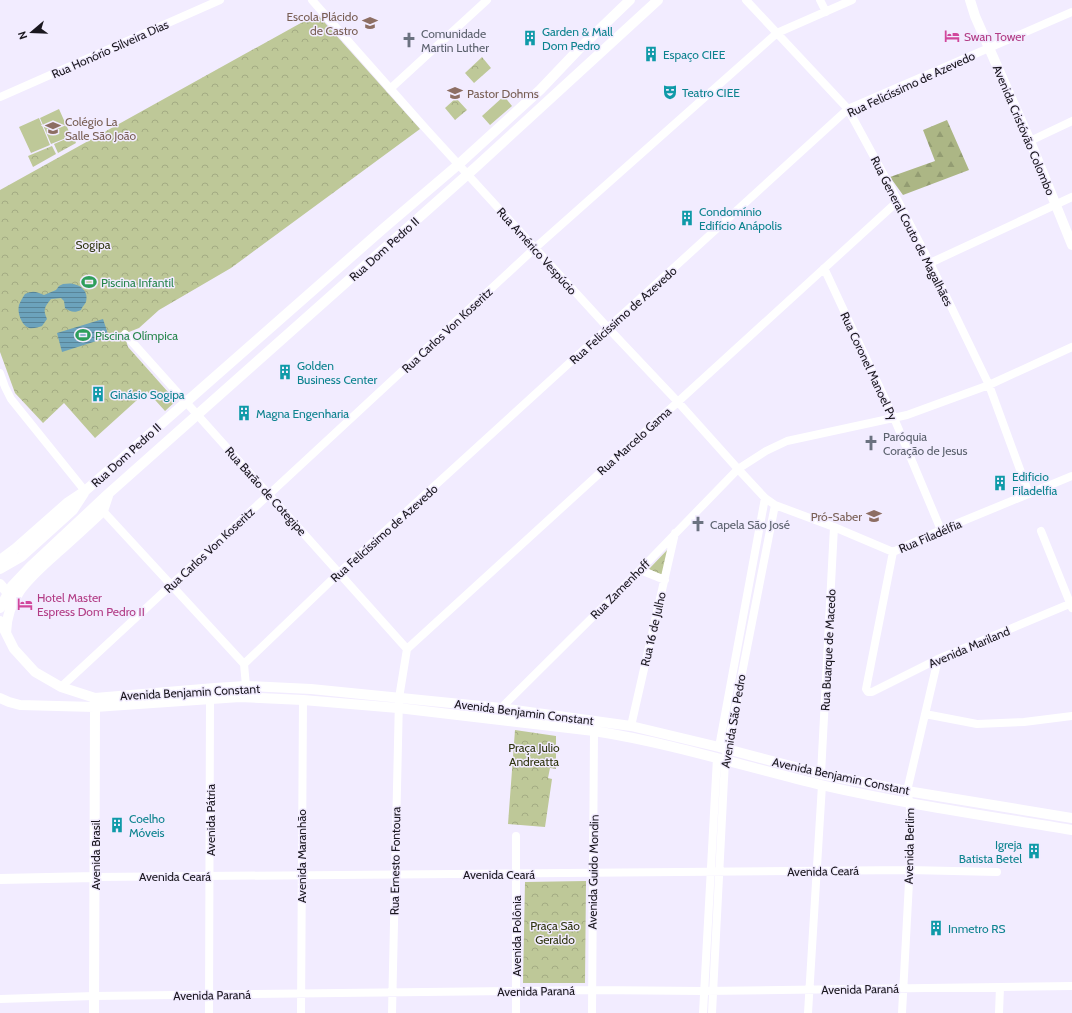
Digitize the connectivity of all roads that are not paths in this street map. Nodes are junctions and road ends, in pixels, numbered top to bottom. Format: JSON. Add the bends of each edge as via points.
{"nodes":[{"id":1,"x":220,"y":0,"type":"edge"},
{"id":2,"x":312,"y":0,"type":"edge"},
{"id":3,"x":487,"y":0,"type":"edge"},
{"id":4,"x":630,"y":0,"type":"edge"},
{"id":5,"x":658,"y":0,"type":"edge"},
{"id":6,"x":746,"y":0,"type":"edge"},
{"id":7,"x":820,"y":0,"type":"edge"},
{"id":8,"x":852,"y":0,"type":"edge"},
{"id":9,"x":965,"y":0,"type":"edge"},
{"id":10,"x":970,"y":0,"type":"edge"},
{"id":11,"x":826,"y":12,"type":"junction"},
{"id":12,"x":1072,"y":12,"type":"edge"},
{"id":13,"x":975,"y":16,"type":"junction"},
{"id":14,"x":777,"y":33,"type":"junction"},
{"id":15,"x":989,"y":48,"type":"junction"},
{"id":16,"x":390,"y":89,"type":"junction"},
{"id":17,"x":0,"y":97,"type":"edge"},
{"id":18,"x":848,"y":109,"type":"junction"},
{"id":19,"x":1072,"y":121,"type":"edge"},
{"id":20,"x":1030,"y":141,"type":"junction"},
{"id":21,"x":459,"y":164,"type":"junction"},
{"id":22,"x":468,"y":174,"type":"junction"},
{"id":23,"x":1072,"y":197,"type":"edge"},
{"id":24,"x":898,"y":201,"type":"junction"},
{"id":25,"x":1055,"y":204,"type":"junction"},
{"id":26,"x":1072,"y":245,"type":"edge"},
{"id":27,"x":535,"y":248,"type":"junction"},
{"id":28,"x":930,"y":263,"type":"junction"},
{"id":29,"x":824,"y":268,"type":"junction"},
{"id":30,"x":609,"y":329,"type":"junction"},
{"id":31,"x":125,"y":334,"type":"dead end"},
{"id":32,"x":1072,"y":347,"type":"edge"},
{"id":33,"x":0,"y":373,"type":"edge"},
{"id":34,"x":989,"y":385,"type":"junction"},
{"id":35,"x":186,"y":401,"type":"junction"},
{"id":36,"x":678,"y":402,"type":"junction"},
{"id":37,"x":198,"y":415,"type":"junction"},
{"id":38,"x":894,"y":418,"type":"junction"},
{"id":39,"x":738,"y":469,"type":"junction"},
{"id":40,"x":1072,"y":476,"type":"edge"},
{"id":41,"x":85,"y":491,"type":"junction"},
{"id":42,"x":108,"y":494,"type":"junction"},
{"id":43,"x":269,"y":494,"type":"junction"},
{"id":44,"x":1029,"y":494,"type":"junction"},
{"id":45,"x":765,"y":498,"type":"junction"},
{"id":46,"x":775,"y":505,"type":"junction"},
{"id":47,"x":103,"y":511,"type":"junction"},
{"id":48,"x":834,"y":527,"type":"junction"},
{"id":49,"x":941,"y":530,"type":"junction"},
{"id":50,"x":1041,"y":531,"type":"dead end"},
{"id":51,"x":676,"y":532,"type":"junction"},
{"id":52,"x":757,"y":544,"type":"junction"},
{"id":53,"x":767,"y":546,"type":"junction"},
{"id":54,"x":893,"y":552,"type":"junction"},
{"id":55,"x":0,"y":560,"type":"edge"},
{"id":56,"x":0,"y":569,"type":"edge"},
{"id":57,"x":640,"y":570,"type":"junction"},
{"id":58,"x":339,"y":573,"type":"junction"},
{"id":59,"x":751,"y":577,"type":"junction"},
{"id":60,"x":665,"y":580,"type":"junction"},
{"id":61,"x":760,"y":580,"type":"junction"},
{"id":62,"x":0,"y":584,"type":"edge"},
{"id":63,"x":172,"y":585,"type":"junction"},
{"id":64,"x":16,"y":597,"type":"junction"},
{"id":65,"x":1071,"y":605,"type":"edge"},
{"id":66,"x":0,"y":608,"type":"edge"},
{"id":67,"x":744,"y":613,"type":"junction"},
{"id":68,"x":753,"y":614,"type":"junction"},
{"id":69,"x":0,"y":621,"type":"edge"},
{"id":70,"x":6,"y":634,"type":"junction"},
{"id":71,"x":738,"y":644,"type":"junction"},
{"id":72,"x":747,"y":646,"type":"junction"},
{"id":73,"x":407,"y":649,"type":"junction"},
{"id":74,"x":938,"y":659,"type":"junction"},
{"id":75,"x":244,"y":664,"type":"junction"},
{"id":76,"x":732,"y":676,"type":"junction"},
{"id":77,"x":741,"y":678,"type":"junction"},
{"id":78,"x":246,"y":686,"type":"junction"},
{"id":79,"x":61,"y":687,"type":"junction"},
{"id":80,"x":247,"y":697,"type":"junction"},
{"id":81,"x":0,"y":698,"type":"edge"},
{"id":82,"x":210,"y":699,"type":"junction"},
{"id":83,"x":303,"y":700,"type":"junction"},
{"id":84,"x":95,"y":702,"type":"junction"},
{"id":85,"x":398,"y":703,"type":"junction"},
{"id":86,"x":501,"y":708,"type":"junction"},
{"id":87,"x":730,"y":711,"type":"junction"},
{"id":88,"x":925,"y":714,"type":"junction"},
{"id":89,"x":1072,"y":716,"type":"edge"},
{"id":90,"x":631,"y":726,"type":"junction"},
{"id":91,"x":594,"y":731,"type":"junction"},
{"id":92,"x":723,"y":748,"type":"junction"},
{"id":93,"x":721,"y":759,"type":"junction"},
{"id":94,"x":822,"y":774,"type":"junction"},
{"id":95,"x":822,"y":785,"type":"junction"},
{"id":96,"x":907,"y":790,"type":"junction"},
{"id":97,"x":910,"y":802,"type":"junction"},
{"id":98,"x":1072,"y":818,"type":"edge"},
{"id":99,"x":1072,"y":830,"type":"edge"},
{"id":100,"x":516,"y":836,"type":"dead end"},
{"id":101,"x":909,"y":870,"type":"junction"},
{"id":102,"x":817,"y":871,"type":"junction"},
{"id":103,"x":715,"y":872,"type":"junction"},
{"id":104,"x":997,"y":872,"type":"dead end"},
{"id":105,"x":593,"y":873,"type":"junction"},
{"id":106,"x":516,"y":874,"type":"junction"},
{"id":107,"x":301,"y":875,"type":"junction"},
{"id":108,"x":394,"y":875,"type":"junction"},
{"id":109,"x":209,"y":876,"type":"junction"},
{"id":110,"x":95,"y":877,"type":"junction"},
{"id":111,"x":0,"y":879,"type":"edge"},
{"id":112,"x":1072,"y":986,"type":"edge"},
{"id":113,"x":1000,"y":987,"type":"junction"},
{"id":114,"x":903,"y":988,"type":"junction"},
{"id":115,"x":810,"y":989,"type":"junction"},
{"id":116,"x":592,"y":990,"type":"junction"},
{"id":117,"x":516,"y":991,"type":"junction"},
{"id":118,"x":704,"y":991,"type":"junction"},
{"id":119,"x":713,"y":991,"type":"junction"},
{"id":120,"x":392,"y":993,"type":"junction"},
{"id":121,"x":301,"y":994,"type":"junction"},
{"id":122,"x":209,"y":995,"type":"junction"},
{"id":123,"x":94,"y":996,"type":"junction"},
{"id":124,"x":0,"y":999,"type":"edge"},
{"id":125,"x":94,"y":1013,"type":"edge"},
{"id":126,"x":209,"y":1013,"type":"edge"},
{"id":127,"x":301,"y":1013,"type":"edge"},
{"id":128,"x":392,"y":1013,"type":"edge"},
{"id":129,"x":516,"y":1013,"type":"edge"},
{"id":130,"x":592,"y":1013,"type":"edge"},
{"id":131,"x":703,"y":1013,"type":"edge"},
{"id":132,"x":712,"y":1013,"type":"edge"},
{"id":133,"x":808,"y":1013,"type":"edge"},
{"id":134,"x":902,"y":1013,"type":"edge"},
{"id":135,"x":999,"y":1013,"type":"edge"}],
"edges":[{"from":1,"to":17,"type":"street","name":"Rua Honório Silveira Dias"},
{"from":2,"to":16,"type":"street","name":"Rua Américo Vespúcio"},
{"from":3,"to":16,"type":"street"},
{"from":4,"to":21,"type":"main road","name":"Rua Dom Pedro II","via":[[540,90]]},
{"from":5,"to":22,"type":"main road","name":"Rua Dom Pedro II"},
{"from":6,"to":14,"type":"street","name":"Rua General Couto de Magalhães"},
{"from":7,"to":11,"type":"street"},
{"from":8,"to":11,"type":"street","name":"Rua Carlos Von Koseritz"},
{"from":9,"to":13,"type":"main road","name":"Avenida Cristóvão Colombo"},
{"from":10,"to":13,"type":"main road","name":"Avenida Cristóvão Colombo"},
{"from":11,"to":14,"type":"street","name":"Rua Carlos Von Koseritz"},
{"from":12,"to":15,"type":"street","name":"Rua Felicíssimo de Azevedo"},
{"from":13,"to":15,"type":"main road","name":"Avenida Cristóvão Colombo"},
{"from":14,"to":18,"type":"street","name":"Rua General Couto de Magalhães"},
{"from":14,"to":27,"type":"street","name":"Rua Carlos Von Koseritz"},
{"from":15,"to":18,"type":"street","name":"Rua Felicíssimo de Azevedo"},
{"from":15,"to":20,"type":"main road","name":"Avenida Cristóvão Colombo"},
{"from":16,"to":21,"type":"street","name":"Rua Américo Vespúcio"},
{"from":18,"to":24,"type":"street","name":"Rua General Couto de Magalhães"},
{"from":18,"to":30,"type":"street","name":"Rua Felicíssimo de Azevedo"},
{"from":19,"to":20,"type":"street"},
{"from":20,"to":25,"type":"main road","name":"Avenida Cristóvão Colombo"},
{"from":21,"to":22,"type":"street","name":"Rua Américo Vespúcio"},
{"from":21,"to":35,"type":"main road","name":"Rua Dom Pedro II"},
{"from":22,"to":27,"type":"street","name":"Rua Américo Vespúcio"},
{"from":22,"to":37,"type":"main road","name":"Rua Dom Pedro II"},
{"from":23,"to":25,"type":"street"},
{"from":24,"to":28,"type":"street","name":"Rua General Couto de Magalhães"},
{"from":24,"to":29,"type":"street","name":"Rua Marcelo Gama"},
{"from":25,"to":26,"type":"main road","name":"Avenida Cristóvão Colombo"},
{"from":25,"to":28,"type":"street"},
{"from":27,"to":30,"type":"street","name":"Rua Américo Vespúcio"},
{"from":27,"to":43,"type":"street","name":"Rua Carlos Von Koseritz"},
{"from":28,"to":34,"type":"street","name":"Rua General Couto de Magalhães"},
{"from":29,"to":36,"type":"street","name":"Rua Marcelo Gama"},
{"from":29,"to":38,"type":"street","name":"Rua Coronel Manoel Py"},
{"from":30,"to":36,"type":"street","name":"Rua Américo Vespúcio"},
{"from":30,"to":58,"type":"street","name":"Rua Felicíssimo de Azevedo"},
{"from":31,"to":35,"type":"street","name":"Rua Barão de Cotegipe"},
{"from":32,"to":34,"type":"street","name":"Rua Zamenhoff"},
{"from":33,"to":41,"type":"street","via":[[11,399]]},
{"from":34,"to":38,"type":"street","name":"Rua Zamenhoff"},
{"from":34,"to":44,"type":"street","name":"Rua General Couto de Magalhães"},
{"from":35,"to":37,"type":"street","name":"Rua Barão de Cotegipe"},
{"from":35,"to":41,"type":"main road","name":"Rua Dom Pedro II"},
{"from":36,"to":39,"type":"street","name":"Rua Américo Vespúcio"},
{"from":36,"to":73,"type":"street","name":"Rua Marcelo Gama"},
{"from":37,"to":42,"type":"main road","name":"Rua Dom Pedro II"},
{"from":37,"to":43,"type":"street","name":"Rua Barão de Cotegipe"},
{"from":38,"to":39,"type":"street","name":"Rua Zamenhoff","via":[[787,442],[766,451]]},
{"from":38,"to":49,"type":"street","name":"Rua Coronel Manoel Py"},
{"from":39,"to":45,"type":"street","name":"Rua Américo Vespúcio"},
{"from":39,"to":51,"type":"street","name":"Rua Zamenhoff"},
{"from":40,"to":44,"type":"street","name":"Rua Filadélfia"},
{"from":41,"to":55,"type":"main road","name":"Rua Dom Pedro II","via":[[66,503]]},
{"from":41,"to":56,"type":"main road","name":"Rua Dom Pedro II","via":[[73,510],[21,557]]},
{"from":42,"to":47,"type":"main road","name":"Rua Dom Pedro II"},
{"from":42,"to":66,"type":"main road","name":"Rua Dom Pedro II","via":[[30,567],[12,586]]},
{"from":43,"to":58,"type":"street","name":"Rua Barão de Cotegipe"},
{"from":43,"to":63,"type":"street","name":"Rua Carlos Von Koseritz"},
{"from":44,"to":49,"type":"street","name":"Rua Filadélfia"},
{"from":45,"to":46,"type":"street","name":"Rua Filadélfia"},
{"from":45,"to":52,"type":"street","name":"Avenida São Pedro"},
{"from":46,"to":48,"type":"street","name":"Rua Filadélfia"},
{"from":46,"to":53,"type":"street","name":"Avenida São Pedro"},
{"from":47,"to":63,"type":"street"},
{"from":47,"to":64,"type":"main road","via":[[27,581]]},
{"from":48,"to":54,"type":"street","name":"Rua Filadélfia"},
{"from":48,"to":94,"type":"street","name":"Rua Buarque de Macedo"},
{"from":49,"to":54,"type":"street","name":"Rua Filadélfia"},
{"from":50,"to":65,"type":"street"},
{"from":51,"to":57,"type":"street","name":"Rua Zamenhoff"},
{"from":51,"to":60,"type":"street","name":"Rua 16 de Julho"},
{"from":52,"to":53,"type":"street"},
{"from":52,"to":59,"type":"street","name":"Avenida São Pedro"},
{"from":53,"to":61,"type":"street","name":"Avenida São Pedro"},
{"from":54,"to":74,"type":"street","name":"Avenida Mariland","via":[[866,689],[872,692]]},
{"from":57,"to":60,"type":"street"},
{"from":57,"to":86,"type":"street","name":"Rua Zamenhoff"},
{"from":58,"to":73,"type":"street","name":"Rua Barão de Cotegipe"},
{"from":58,"to":75,"type":"street","name":"Rua Felicíssimo de Azevedo"},
{"from":59,"to":61,"type":"street"},
{"from":59,"to":67,"type":"street","name":"Avenida São Pedro"},
{"from":60,"to":90,"type":"street","name":"Rua 16 de Julho"},
{"from":61,"to":68,"type":"street","name":"Avenida São Pedro"},
{"from":62,"to":64,"type":"main road"},
{"from":63,"to":75,"type":"street"},
{"from":63,"to":79,"type":"street","name":"Rua Carlos Von Koseritz"},
{"from":64,"to":70,"type":"main road","via":[[9,610]]},
{"from":65,"to":74,"type":"street","name":"Avenida Mariland"},
{"from":67,"to":68,"type":"street"},
{"from":67,"to":71,"type":"street","name":"Avenida São Pedro"},
{"from":68,"to":72,"type":"street","name":"Avenida São Pedro"},
{"from":69,"to":70,"type":"main road","name":"Avenida Benjamin Constant"},
{"from":70,"to":79,"type":"main road","name":"Avenida Benjamin Constant","via":[[14,649],[35,672]]},
{"from":71,"to":72,"type":"street"},
{"from":71,"to":76,"type":"street","name":"Avenida São Pedro"},
{"from":72,"to":77,"type":"street","name":"Avenida São Pedro"},
{"from":73,"to":85,"type":"street"},
{"from":74,"to":88,"type":"street","name":"Avenida Berlim"},
{"from":75,"to":78,"type":"street"},
{"from":76,"to":77,"type":"street"},
{"from":76,"to":87,"type":"street","name":"Avenida São Pedro"},
{"from":77,"to":87,"type":"street","name":"Avenida São Pedro"},
{"from":78,"to":80,"type":"street"},
{"from":78,"to":84,"type":"main road","name":"Avenida Benjamin Constant"},
{"from":78,"to":85,"type":"main road","name":"Avenida Benjamin Constant","via":[[311,689]]},
{"from":79,"to":84,"type":"main road","name":"Avenida Benjamin Constant"},
{"from":80,"to":82,"type":"main road","name":"Avenida Benjamin Constant"},
{"from":80,"to":83,"type":"main road","name":"Avenida Benjamin Constant"},
{"from":81,"to":84,"type":"main road","name":"Avenida Benjamin Constant","via":[[20,705]]},
{"from":82,"to":84,"type":"main road","name":"Avenida Benjamin Constant"},
{"from":82,"to":109,"type":"street","name":"Avenida Pátria"},
{"from":83,"to":85,"type":"main road","name":"Avenida Benjamin Constant"},
{"from":83,"to":107,"type":"street","name":"Avenida Maranhão"},
{"from":84,"to":110,"type":"main road","name":"Avenida Brasil"},
{"from":85,"to":86,"type":"main road","name":"Avenida Benjamin Constant"},
{"from":85,"to":91,"type":"main road","name":"Avenida Benjamin Constant"},
{"from":85,"to":108,"type":"street","name":"Rua Ernesto Fontoura"},
{"from":86,"to":90,"type":"main road","name":"Avenida Benjamin Constant"},
{"from":87,"to":92,"type":"street","name":"Avenida São Pedro"},
{"from":88,"to":89,"type":"street","via":[[977,724]]},
{"from":88,"to":96,"type":"street","name":"Avenida Berlim"},
{"from":90,"to":92,"type":"main road","name":"Avenida Benjamin Constant"},
{"from":91,"to":93,"type":"main road","name":"Avenida Benjamin Constant"},
{"from":91,"to":105,"type":"street","name":"Avenida Guido Mondin"},
{"from":92,"to":93,"type":"street","name":"Avenida São Pedro"},
{"from":92,"to":94,"type":"main road","name":"Avenida Benjamin Constant"},
{"from":93,"to":95,"type":"main road","name":"Avenida Benjamin Constant"},
{"from":93,"to":103,"type":"street","name":"Avenida São Pedro"},
{"from":94,"to":96,"type":"main road","name":"Avenida Benjamin Constant"},
{"from":95,"to":97,"type":"main road","name":"Avenida Benjamin Constant"},
{"from":95,"to":102,"type":"street"},
{"from":96,"to":97,"type":"street","name":"Avenida Berlim"},
{"from":96,"to":98,"type":"main road","name":"Avenida Benjamin Constant"},
{"from":97,"to":99,"type":"main road","name":"Avenida Benjamin Constant"},
{"from":97,"to":101,"type":"street","name":"Avenida Berlim"},
{"from":100,"to":106,"type":"street","name":"Avenida Polônia"},
{"from":101,"to":102,"type":"street","name":"Avenida Ceará"},
{"from":101,"to":104,"type":"street","name":"Avenida Ceará"},
{"from":101,"to":114,"type":"street","name":"Avenida Berlim"},
{"from":102,"to":103,"type":"street","name":"Avenida Ceará"},
{"from":102,"to":115,"type":"street"},
{"from":103,"to":105,"type":"street","name":"Avenida Ceará"},
{"from":103,"to":118,"type":"street","name":"Avenida São Pedro"},
{"from":103,"to":119,"type":"street","name":"Avenida São Pedro"},
{"from":105,"to":106,"type":"street","name":"Avenida Ceará"},
{"from":105,"to":116,"type":"street","name":"Avenida Guido Mondin"},
{"from":106,"to":108,"type":"street","name":"Avenida Ceará"},
{"from":106,"to":117,"type":"street","name":"Avenida Polônia"},
{"from":107,"to":108,"type":"street","name":"Avenida Ceará"},
{"from":107,"to":109,"type":"street","name":"Avenida Ceará"},
{"from":107,"to":121,"type":"street","name":"Avenida Maranhão"},
{"from":108,"to":120,"type":"street","name":"Rua Ernesto Fontoura"},
{"from":109,"to":110,"type":"street","name":"Avenida Ceará"},
{"from":109,"to":122,"type":"street","name":"Avenida Pátria"},
{"from":110,"to":111,"type":"main road","name":"Avenida Ceará"},
{"from":110,"to":123,"type":"main road","name":"Avenida Brasil"},
{"from":112,"to":113,"type":"street","name":"Avenida Paraná"},
{"from":113,"to":114,"type":"street","name":"Avenida Paraná"},
{"from":113,"to":135,"type":"street"},
{"from":114,"to":115,"type":"street","name":"Avenida Paraná"},
{"from":114,"to":134,"type":"street","name":"Avenida Berlim"},
{"from":115,"to":119,"type":"street","name":"Avenida Paraná"},
{"from":115,"to":133,"type":"street"},
{"from":116,"to":117,"type":"street","name":"Avenida Paraná"},
{"from":116,"to":118,"type":"street","name":"Avenida Paraná"},
{"from":116,"to":130,"type":"street","name":"Avenida Guido Mondin"},
{"from":117,"to":120,"type":"street","name":"Avenida Paraná"},
{"from":117,"to":129,"type":"street","name":"Avenida Polônia"},
{"from":118,"to":119,"type":"street","name":"Avenida Paraná"},
{"from":118,"to":131,"type":"street","name":"Avenida São Pedro"},
{"from":119,"to":132,"type":"street","name":"Avenida São Pedro"},
{"from":120,"to":121,"type":"street","name":"Avenida Paraná"},
{"from":120,"to":128,"type":"street","name":"Rua Ernesto Fontoura"},
{"from":121,"to":122,"type":"street","name":"Avenida Paraná"},
{"from":121,"to":127,"type":"street","name":"Avenida Maranhão"},
{"from":122,"to":123,"type":"street","name":"Avenida Paraná"},
{"from":122,"to":126,"type":"street","name":"Avenida Pátria"},
{"from":123,"to":124,"type":"street","name":"Avenida Paraná"},
{"from":123,"to":125,"type":"main road","name":"Avenida Brasil"}]}
